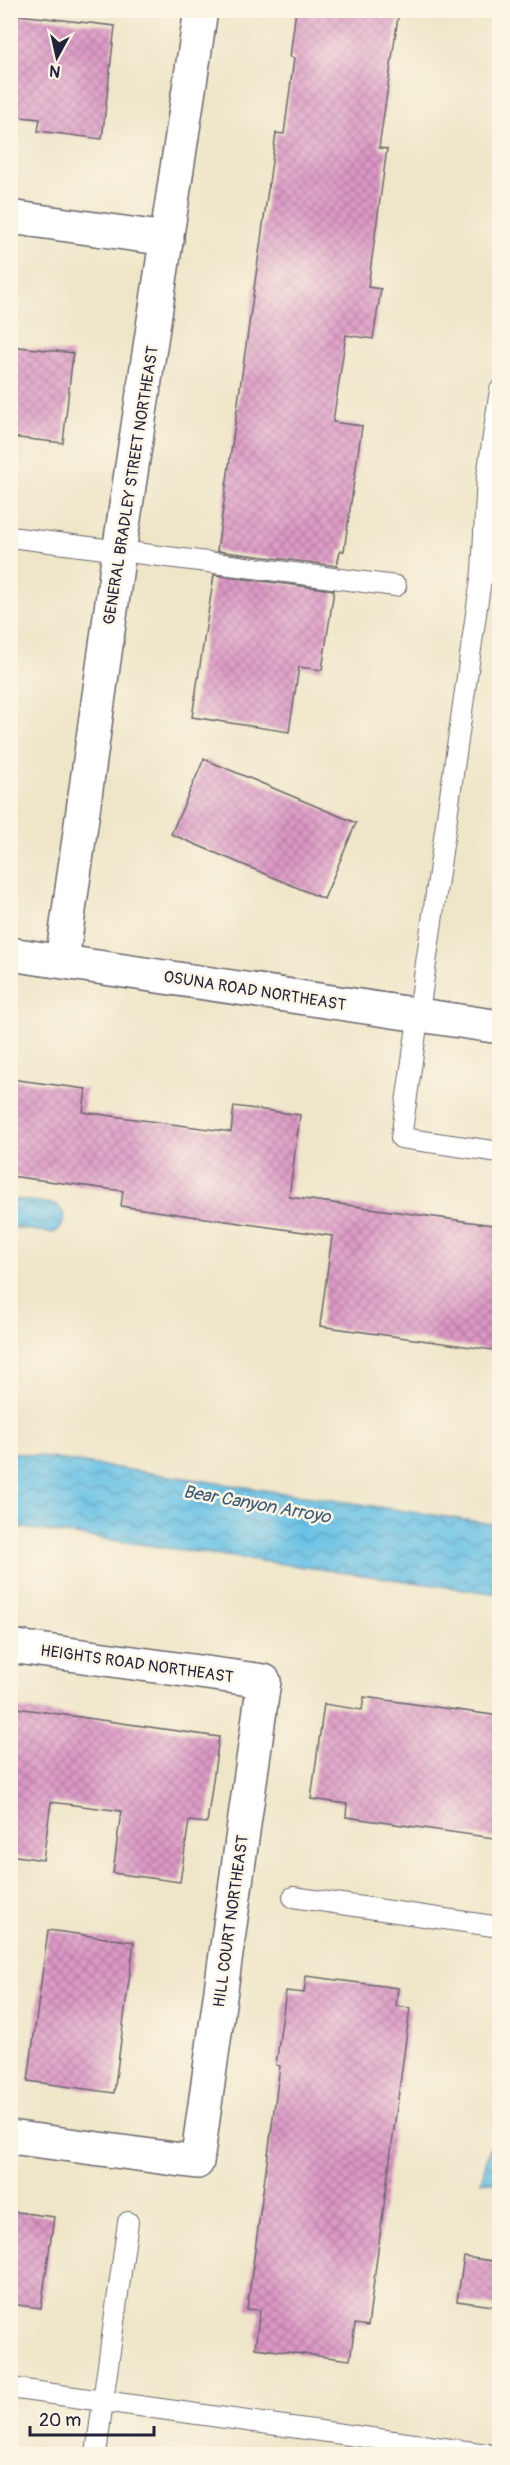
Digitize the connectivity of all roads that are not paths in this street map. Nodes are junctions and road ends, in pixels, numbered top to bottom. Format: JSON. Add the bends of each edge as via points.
{"nodes":[{"id":1,"x":201,"y":10,"type":"edge"},
{"id":2,"x":10,"y":218,"type":"edge"},
{"id":3,"x":167,"y":239,"type":"junction"},
{"id":4,"x":500,"y":390,"type":"edge"},
{"id":5,"x":10,"y":537,"type":"edge"},
{"id":6,"x":119,"y":552,"type":"junction"},
{"id":7,"x":491,"y":573,"type":"edge"},
{"id":8,"x":396,"y":586,"type":"dead end"},
{"id":9,"x":10,"y":954,"type":"edge"},
{"id":10,"x":62,"y":961,"type":"junction"},
{"id":11,"x":417,"y":1015,"type":"junction"},
{"id":12,"x":500,"y":1027,"type":"edge"},
{"id":13,"x":500,"y":1152,"type":"edge"},
{"id":14,"x":10,"y":1646,"type":"edge"},
{"id":15,"x":264,"y":1681,"type":"joint"},
{"id":16,"x":293,"y":1898,"type":"dead end"},
{"id":17,"x":500,"y":1927,"type":"edge"},
{"id":18,"x":10,"y":2137,"type":"edge"},
{"id":19,"x":128,"y":2222,"type":"dead end"},
{"id":20,"x":10,"y":2388,"type":"edge"},
{"id":21,"x":103,"y":2401,"type":"junction"},
{"id":22,"x":96,"y":2454,"type":"edge"},
{"id":23,"x":487,"y":2454,"type":"edge"}],
"edges":[{"from":1,"to":3,"type":"street","name":"GENERAL BRADLEY STREET NORTHEAST"},
{"from":2,"to":3,"type":"street"},
{"from":3,"to":6,"type":"street","name":"GENERAL BRADLEY STREET NORTHEAST"},
{"from":4,"to":7,"type":"lane","via":[[487,476]]},
{"from":5,"to":6,"type":"lane"},
{"from":6,"to":8,"type":"lane"},
{"from":6,"to":10,"type":"street","name":"GENERAL BRADLEY STREET NORTHEAST"},
{"from":7,"to":11,"type":"lane"},
{"from":9,"to":10,"type":"street","name":"OSUNA ROAD NORTHEAST"},
{"from":10,"to":11,"type":"street","name":"OSUNA ROAD NORTHEAST"},
{"from":11,"to":12,"type":"street","name":"OSUNA ROAD NORTHEAST"},
{"from":11,"to":13,"type":"lane","via":[[400,1138]]},
{"from":14,"to":15,"type":"street","name":"HEIGHTS ROAD NORTHEAST"},
{"from":15,"to":18,"type":"street","name":"HILL COURT NORTHEAST","via":[[197,2162]]},
{"from":16,"to":17,"type":"lane"},
{"from":19,"to":21,"type":"lane"},
{"from":20,"to":21,"type":"lane"},
{"from":21,"to":22,"type":"lane"},
{"from":21,"to":23,"type":"lane"}]}
